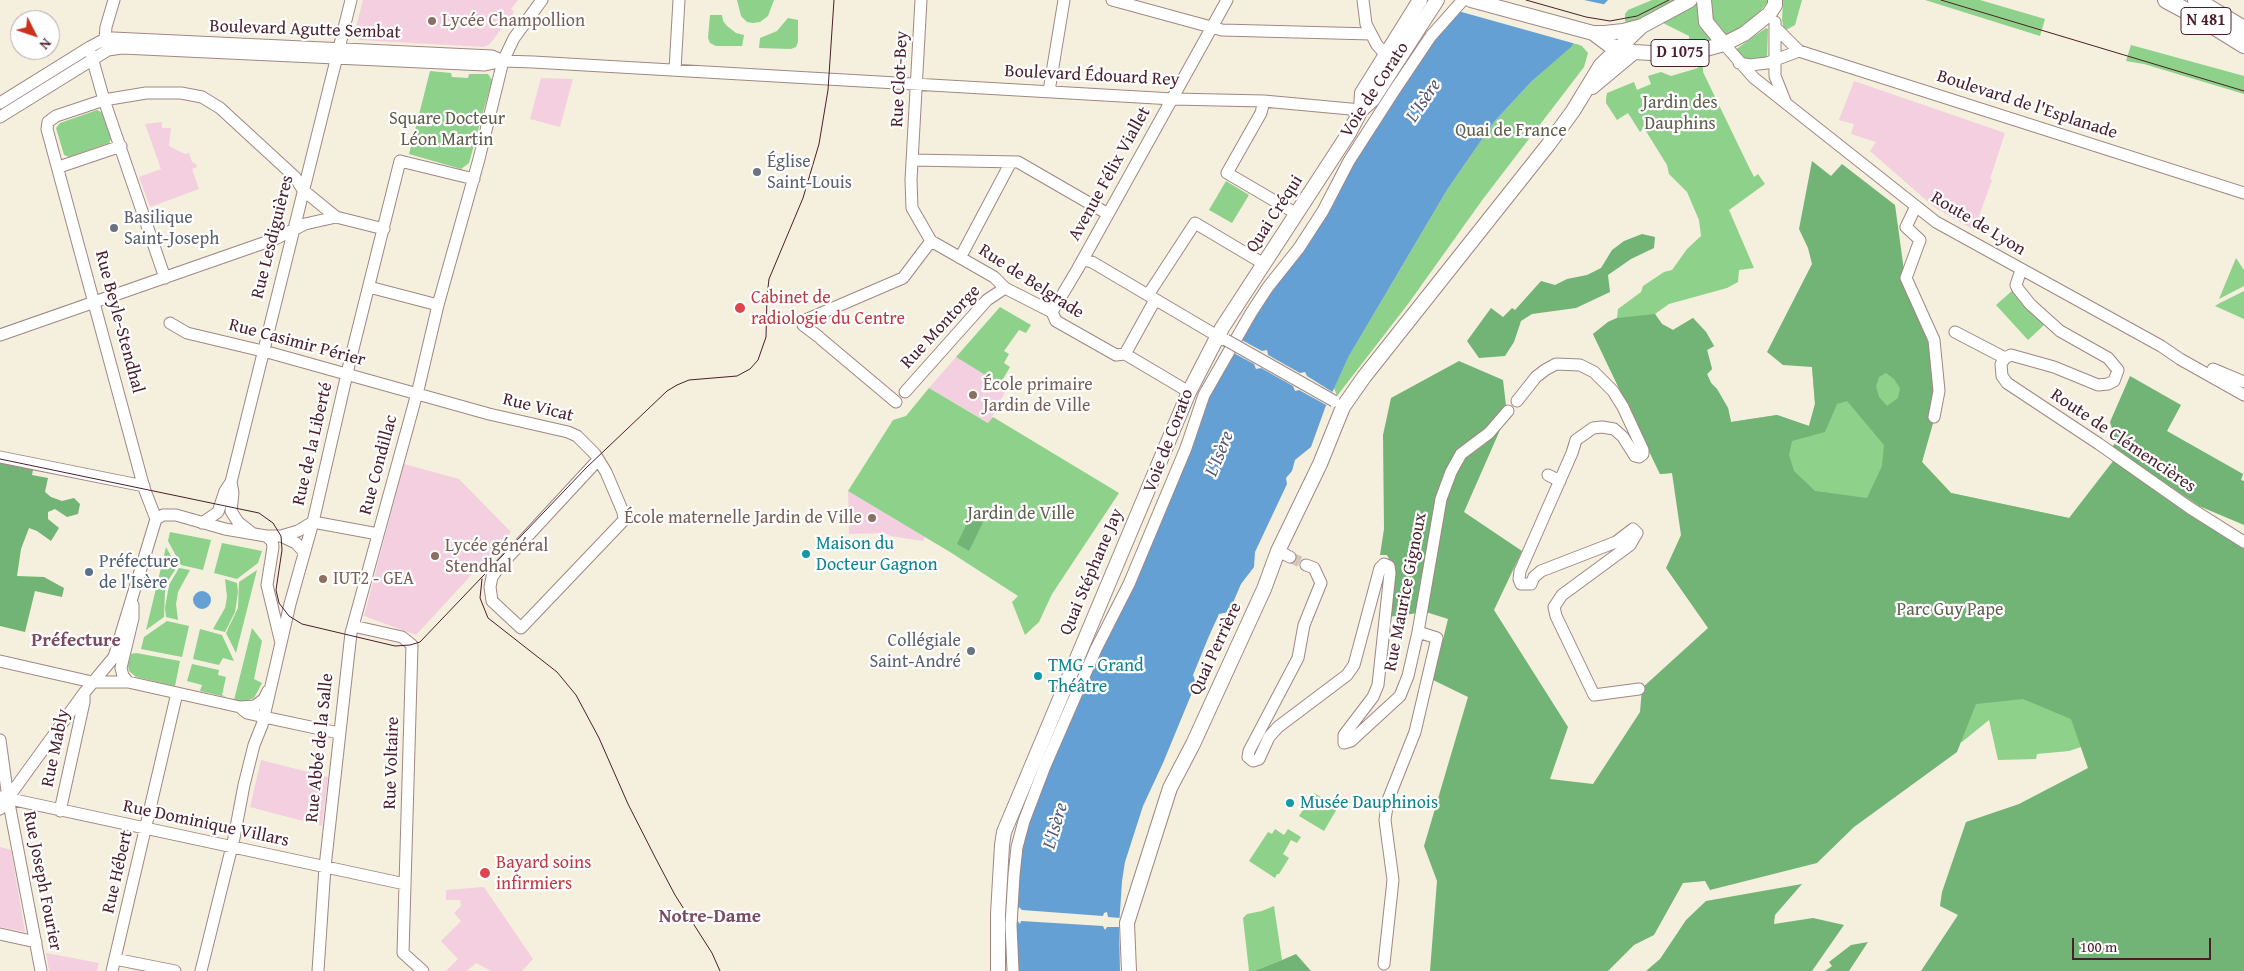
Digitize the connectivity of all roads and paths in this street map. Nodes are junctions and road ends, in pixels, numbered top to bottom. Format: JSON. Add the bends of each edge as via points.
{"nodes":[{"id":1,"x":114,"y":0,"type":"edge"},
{"id":2,"x":351,"y":0,"type":"edge"},
{"id":3,"x":542,"y":0,"type":"edge"},
{"id":4,"x":679,"y":0,"type":"edge"},
{"id":5,"x":921,"y":0,"type":"edge"},
{"id":6,"x":1064,"y":0,"type":"edge"},
{"id":7,"x":1112,"y":0,"type":"edge"},
{"id":8,"x":1227,"y":0,"type":"edge"},
{"id":9,"x":1363,"y":0,"type":"edge"},
{"id":10,"x":1420,"y":0,"type":"edge"},
{"id":11,"x":1437,"y":0,"type":"edge"},
{"id":12,"x":1463,"y":0,"type":"edge"},
{"id":13,"x":1471,"y":0,"type":"edge"},
{"id":14,"x":1690,"y":0,"type":"edge"},
{"id":15,"x":1704,"y":0,"type":"edge"},
{"id":16,"x":2166,"y":0,"type":"edge"},
{"id":17,"x":2196,"y":0,"type":"edge"},
{"id":18,"x":1775,"y":3,"type":"edge"},
{"id":19,"x":1642,"y":26,"type":"junction"},
{"id":20,"x":1775,"y":27,"type":"junction"},
{"id":21,"x":1211,"y":28,"type":"junction"},
{"id":22,"x":2244,"y":29,"type":"edge"},
{"id":23,"x":1370,"y":34,"type":"junction"},
{"id":24,"x":1599,"y":35,"type":"junction"},
{"id":25,"x":107,"y":44,"type":"junction"},
{"id":26,"x":1724,"y":44,"type":"junction"},
{"id":27,"x":2244,"y":45,"type":"edge"},
{"id":28,"x":90,"y":47,"type":"junction"},
{"id":29,"x":1618,"y":49,"type":"junction"},
{"id":30,"x":1798,"y":51,"type":"junction"},
{"id":31,"x":338,"y":52,"type":"junction"},
{"id":32,"x":1634,"y":52,"type":"junction"},
{"id":33,"x":93,"y":59,"type":"junction"},
{"id":34,"x":1775,"y":60,"type":"junction"},
{"id":35,"x":503,"y":62,"type":"junction"},
{"id":36,"x":1387,"y":62,"type":"junction"},
{"id":37,"x":1740,"y":63,"type":"junction"},
{"id":38,"x":675,"y":70,"type":"junction"},
{"id":39,"x":821,"y":79,"type":"joint"},
{"id":40,"x":918,"y":84,"type":"junction"},
{"id":41,"x":1049,"y":91,"type":"junction"},
{"id":42,"x":1584,"y":94,"type":"junction"},
{"id":43,"x":1173,"y":99,"type":"junction"},
{"id":44,"x":104,"y":100,"type":"junction"},
{"id":45,"x":1264,"y":101,"type":"junction"},
{"id":46,"x":0,"y":102,"type":"edge"},
{"id":47,"x":1786,"y":103,"type":"junction"},
{"id":48,"x":1361,"y":110,"type":"junction"},
{"id":49,"x":0,"y":117,"type":"edge"},
{"id":50,"x":121,"y":146,"type":"junction"},
{"id":51,"x":912,"y":160,"type":"junction"},
{"id":52,"x":1011,"y":162,"type":"junction"},
{"id":53,"x":59,"y":167,"type":"junction"},
{"id":54,"x":474,"y":179,"type":"junction"},
{"id":55,"x":303,"y":190,"type":"junction"},
{"id":56,"x":2244,"y":193,"type":"edge"},
{"id":57,"x":1916,"y":206,"type":"junction"},
{"id":58,"x":1108,"y":214,"type":"junction"},
{"id":59,"x":1297,"y":214,"type":"junction"},
{"id":60,"x":336,"y":217,"type":"junction"},
{"id":61,"x":293,"y":229,"type":"junction"},
{"id":62,"x":384,"y":229,"type":"junction"},
{"id":63,"x":931,"y":241,"type":"junction"},
{"id":64,"x":960,"y":258,"type":"junction"},
{"id":65,"x":1083,"y":260,"type":"junction"},
{"id":66,"x":1264,"y":264,"type":"junction"},
{"id":67,"x":2021,"y":270,"type":"junction"},
{"id":68,"x":165,"y":278,"type":"junction"},
{"id":69,"x":369,"y":287,"type":"junction"},
{"id":70,"x":1005,"y":288,"type":"junction"},
{"id":71,"x":1152,"y":297,"type":"junction"},
{"id":72,"x":95,"y":302,"type":"junction"},
{"id":73,"x":438,"y":305,"type":"junction"},
{"id":74,"x":1052,"y":312,"type":"junction"},
{"id":75,"x":170,"y":323,"type":"dead end"},
{"id":76,"x":1955,"y":332,"type":"dead end"},
{"id":77,"x":0,"y":335,"type":"edge"},
{"id":78,"x":1222,"y":338,"type":"junction"},
{"id":79,"x":2168,"y":350,"type":"junction"},
{"id":80,"x":263,"y":351,"type":"junction"},
{"id":81,"x":1125,"y":354,"type":"junction"},
{"id":82,"x":2005,"y":358,"type":"junction"},
{"id":83,"x":347,"y":374,"type":"junction"},
{"id":84,"x":2244,"y":382,"type":"edge"},
{"id":85,"x":905,"y":392,"type":"dead end"},
{"id":86,"x":1189,"y":392,"type":"junction"},
{"id":87,"x":417,"y":394,"type":"junction"},
{"id":88,"x":2244,"y":395,"type":"edge"},
{"id":89,"x":1517,"y":401,"type":"dead end"},
{"id":90,"x":896,"y":402,"type":"dead end"},
{"id":91,"x":1339,"y":404,"type":"junction"},
{"id":92,"x":1508,"y":411,"type":"dead end"},
{"id":93,"x":488,"y":414,"type":"joint"},
{"id":94,"x":1934,"y":417,"type":"dead end"},
{"id":95,"x":0,"y":457,"type":"edge"},
{"id":96,"x":598,"y":460,"type":"junction"},
{"id":97,"x":1548,"y":475,"type":"dead end"},
{"id":98,"x":1560,"y":481,"type":"junction"},
{"id":99,"x":231,"y":482,"type":"junction"},
{"id":100,"x":144,"y":486,"type":"junction"},
{"id":101,"x":156,"y":519,"type":"junction"},
{"id":102,"x":313,"y":522,"type":"junction"},
{"id":103,"x":202,"y":523,"type":"junction"},
{"id":104,"x":253,"y":534,"type":"junction"},
{"id":105,"x":378,"y":534,"type":"junction"},
{"id":106,"x":266,"y":536,"type":"junction"},
{"id":107,"x":281,"y":536,"type":"junction"},
{"id":108,"x":2244,"y":542,"type":"edge"},
{"id":109,"x":304,"y":552,"type":"junction"},
{"id":110,"x":1306,"y":564,"type":"tunnel mouth"},
{"id":111,"x":134,"y":597,"type":"junction"},
{"id":112,"x":352,"y":629,"type":"junction"},
{"id":113,"x":1418,"y":632,"type":"junction"},
{"id":114,"x":281,"y":644,"type":"junction"},
{"id":115,"x":0,"y":661,"type":"edge"},
{"id":116,"x":92,"y":682,"type":"junction"},
{"id":117,"x":128,"y":682,"type":"junction"},
{"id":118,"x":271,"y":687,"type":"junction"},
{"id":119,"x":1639,"y":689,"type":"dead end"},
{"id":120,"x":84,"y":693,"type":"junction"},
{"id":121,"x":177,"y":693,"type":"junction"},
{"id":122,"x":240,"y":707,"type":"junction"},
{"id":123,"x":264,"y":717,"type":"junction"},
{"id":124,"x":339,"y":733,"type":"junction"},
{"id":125,"x":0,"y":740,"type":"edge"},
{"id":126,"x":4,"y":798,"type":"edge"},
{"id":127,"x":0,"y":809,"type":"edge"},
{"id":128,"x":60,"y":810,"type":"junction"},
{"id":129,"x":146,"y":829,"type":"junction"},
{"id":130,"x":231,"y":848,"type":"junction"},
{"id":131,"x":326,"y":867,"type":"junction"},
{"id":132,"x":405,"y":884,"type":"junction"},
{"id":133,"x":0,"y":934,"type":"edge"},
{"id":134,"x":36,"y":942,"type":"junction"},
{"id":135,"x":115,"y":959,"type":"junction"},
{"id":136,"x":998,"y":964,"type":"edge"},
{"id":137,"x":1384,"y":964,"type":"dead end"},
{"id":138,"x":41,"y":971,"type":"edge"},
{"id":139,"x":112,"y":971,"type":"edge"},
{"id":140,"x":175,"y":971,"type":"edge"},
{"id":141,"x":201,"y":971,"type":"edge"},
{"id":142,"x":318,"y":971,"type":"edge"},
{"id":143,"x":423,"y":971,"type":"edge"},
{"id":144,"x":987,"y":971,"type":"edge"},
{"id":145,"x":1013,"y":971,"type":"edge"},
{"id":146,"x":1129,"y":971,"type":"edge"}],
"edges":[{"from":1,"to":25,"type":"street"},
{"from":2,"to":31,"type":"street","name":"Rue Lesdiguières"},
{"from":3,"to":35,"type":"street","via":[[514,38]]},
{"from":4,"to":38,"type":"street"},
{"from":5,"to":40,"type":"street","name":"Rue Clot-Bey"},
{"from":6,"to":41,"type":"street"},
{"from":7,"to":21,"type":"street"},
{"from":8,"to":21,"type":"street","name":"Avenue Félix Viallet"},
{"from":9,"to":23,"type":"street"},
{"from":10,"to":36,"type":"main road"},
{"from":11,"to":36,"type":"main road"},
{"from":12,"to":145,"type":"street","name":"Voie de Corato","via":[[1431,36],[1357,147],[1318,218],[1256,305],[1204,395],[1186,448],[1129,584],[1099,642],[1024,821],[1014,875]]},
{"from":13,"to":24,"type":"main road","number":"D 1075"},
{"from":14,"to":19,"type":"main road","number":"D 1075"},
{"from":15,"to":26,"type":"main road","via":[[1706,22]]},
{"from":16,"to":27,"type":"highway","number":"N 481"},
{"from":17,"to":22,"type":"highway","number":"N 481"},
{"from":18,"to":20,"type":"street","number":"D 1075"},
{"from":18,"to":26,"type":"main road","via":[[1762,21]]},
{"from":19,"to":24,"type":"main road","number":"D 1075"},
{"from":19,"to":29,"type":"main road"},
{"from":20,"to":30,"type":"street"},
{"from":20,"to":34,"type":"street","number":"D 1075"},
{"from":21,"to":23,"type":"street"},
{"from":21,"to":43,"type":"street","name":"Avenue Félix Viallet"},
{"from":23,"to":36,"type":"street"},
{"from":24,"to":29,"type":"main road","number":"D 1075"},
{"from":25,"to":28,"type":"street"},
{"from":25,"to":31,"type":"street","name":"Boulevard Agutte Sembat","via":[[127,48]]},
{"from":25,"to":33,"type":"street"},
{"from":26,"to":32,"type":"main road","number":"D 1075","via":[[1686,53]]},
{"from":26,"to":37,"type":"street","number":"D 1075"},
{"from":28,"to":33,"type":"street"},
{"from":28,"to":46,"type":"street"},
{"from":29,"to":32,"type":"main road","number":"D 1075"},
{"from":29,"to":42,"type":"main road","via":[[1601,65]]},
{"from":30,"to":34,"type":"street"},
{"from":30,"to":56,"type":"street","name":"Boulevard de l'Esplanade"},
{"from":31,"to":35,"type":"street","name":"Boulevard Agutte Sembat","via":[[486,66]]},
{"from":31,"to":55,"type":"street","name":"Rue Lesdiguières"},
{"from":32,"to":42,"type":"main road"},
{"from":33,"to":44,"type":"street"},
{"from":33,"to":49,"type":"street"},
{"from":34,"to":37,"type":"street","via":[[1750,65]]},
{"from":34,"to":47,"type":"street","number":"D 1075","via":[[1775,76]]},
{"from":35,"to":38,"type":"street","name":"Boulevard Agutte Sembat"},
{"from":35,"to":54,"type":"street"},
{"from":36,"to":48,"type":"main road","name":"Quai Créqui","via":[[1373,99]]},
{"from":37,"to":47,"type":"street","number":"D 1075"},
{"from":38,"to":39,"type":"street","name":"Boulevard Agutte Sembat"},
{"from":39,"to":40,"type":"street","name":"Boulevard Édouard Rey"},
{"from":40,"to":41,"type":"street","name":"Boulevard Édouard Rey"},
{"from":40,"to":51,"type":"street","name":"Rue Clot-Bey"},
{"from":41,"to":43,"type":"street","name":"Boulevard Édouard Rey"},
{"from":42,"to":91,"type":"main road","via":[[1543,151],[1364,377]]},
{"from":43,"to":45,"type":"street","name":"Boulevard Édouard Rey"},
{"from":43,"to":58,"type":"street","name":"Avenue Félix Viallet"},
{"from":44,"to":50,"type":"street"},
{"from":44,"to":53,"type":"street","name":"Rue Beyle-Stendhal","via":[[56,116],[48,122]]},
{"from":44,"to":55,"type":"street","via":[[146,93],[202,97],[220,108],[295,177]]},
{"from":45,"to":48,"type":"street","name":"Boulevard Édouard Rey"},
{"from":45,"to":59,"type":"street","via":[[1261,113],[1227,173]]},
{"from":47,"to":57,"type":"street","name":"Route de Lyon","number":"D 1075"},
{"from":48,"to":59,"type":"main road","name":"Quai Créqui"},
{"from":50,"to":53,"type":"street"},
{"from":50,"to":68,"type":"street"},
{"from":51,"to":52,"type":"street"},
{"from":51,"to":63,"type":"street","name":"Rue de Belgrade","via":[[912,208]]},
{"from":52,"to":58,"type":"street","via":[[1028,166]]},
{"from":52,"to":64,"type":"street"},
{"from":53,"to":72,"type":"street","name":"Rue Beyle-Stendhal"},
{"from":54,"to":62,"type":"street","name":"Rue de la Liberté","via":[[400,162]]},
{"from":54,"to":73,"type":"street","name":"Rue Condillac"},
{"from":55,"to":60,"type":"street"},
{"from":55,"to":61,"type":"street","name":"Rue Lesdiguières"},
{"from":57,"to":67,"type":"street","name":"Route de Lyon","number":"D 1075","via":[[1936,222]]},
{"from":57,"to":94,"type":"street","via":[[1906,226],[1920,240],[1906,278],[1934,340],[1938,391]]},
{"from":58,"to":65,"type":"street","name":"Avenue Félix Viallet"},
{"from":59,"to":66,"type":"main road","name":"Quai Créqui"},
{"from":60,"to":61,"type":"street"},
{"from":60,"to":62,"type":"street"},
{"from":61,"to":68,"type":"street","via":[[275,240]]},
{"from":61,"to":80,"type":"street","name":"Rue Lesdiguières"},
{"from":62,"to":69,"type":"street","name":"Rue de la Liberté"},
{"from":63,"to":64,"type":"street","name":"Rue de Belgrade"},
{"from":63,"to":90,"type":"street","via":[[902,278],[802,322]]},
{"from":64,"to":70,"type":"street","name":"Rue de Belgrade","via":[[994,276]]},
{"from":65,"to":71,"type":"street"},
{"from":65,"to":74,"type":"street","name":"Avenue Félix Viallet"},
{"from":66,"to":71,"type":"street","via":[[1195,223]]},
{"from":66,"to":78,"type":"main road","name":"Quai Créqui"},
{"from":67,"to":79,"type":"street","name":"Route de Lyon","number":"D 1075"},
{"from":67,"to":82,"type":"street","name":"Route de Clémencières","via":[[2016,285],[2021,294],[2060,331],[2115,364],[2117,376],[2108,384],[2098,385],[2024,357],[2011,355]]},
{"from":68,"to":72,"type":"street"},
{"from":69,"to":73,"type":"street"},
{"from":69,"to":83,"type":"street","name":"Rue de la Liberté"},
{"from":70,"to":74,"type":"street","name":"Rue de Belgrade"},
{"from":70,"to":85,"type":"street","name":"Rue Montorge","via":[[987,300]]},
{"from":71,"to":78,"type":"street"},
{"from":71,"to":81,"type":"street"},
{"from":72,"to":77,"type":"street"},
{"from":72,"to":100,"type":"street","name":"Rue Beyle-Stendhal"},
{"from":73,"to":87,"type":"street","name":"Rue Condillac"},
{"from":74,"to":81,"type":"street","name":"Rue de Belgrade","via":[[1056,320],[1116,355]]},
{"from":75,"to":80,"type":"street","name":"Rue Casimir Périer","via":[[182,332]]},
{"from":76,"to":82,"type":"street","name":"Route de Clémencières"},
{"from":78,"to":86,"type":"main road","name":"Quai Stéphane Jay"},
{"from":78,"to":91,"type":"street","bridge":true},
{"from":79,"to":84,"type":"street","number":"D 1075","via":[[2182,353]]},
{"from":79,"to":88,"type":"street","number":"D 1075"},
{"from":80,"to":83,"type":"street","name":"Rue Casimir Périer"},
{"from":80,"to":99,"type":"street","name":"Rue Lesdiguières"},
{"from":81,"to":86,"type":"street","name":"Rue de Belgrade"},
{"from":82,"to":108,"type":"street","name":"Route de Clémencières","via":[[2000,369],[2007,383]]},
{"from":83,"to":87,"type":"street","name":"Rue Casimir Périer"},
{"from":83,"to":102,"type":"street","name":"Rue de la Liberté"},
{"from":86,"to":136,"type":"main road","name":"Quai Stéphane Jay","via":[[1004,832]]},
{"from":87,"to":93,"type":"street","name":"Rue Casimir Périer"},
{"from":87,"to":105,"type":"street","name":"Rue Condillac"},
{"from":89,"to":98,"type":"street","via":[[1545,370],[1556,364],[1570,363],[1580,364],[1594,372],[1613,391],[1623,407],[1643,454],[1635,456],[1628,442],[1614,429],[1593,428],[1576,440]]},
{"from":91,"to":146,"type":"main road","name":"Quai Perrière","via":[[1320,464],[1284,554],[1175,776],[1127,923]]},
{"from":92,"to":113,"type":"street","name":"Rue Maurice Gignoux","via":[[1489,433],[1461,454],[1451,472],[1441,500]]},
{"from":93,"to":96,"type":"street","name":"Rue Vicat","via":[[568,432],[586,444]]},
{"from":95,"to":100,"type":"street"},
{"from":96,"to":96,"type":"street","name":"Rue Vicat","via":[[624,520],[521,628],[492,601],[492,577]]},
{"from":97,"to":98,"type":"street"},
{"from":98,"to":119,"type":"street","via":[[1519,579],[1521,584],[1531,584],[1541,571],[1616,542],[1633,529],[1638,533],[1630,545],[1562,595],[1554,607],[1594,695]]},
{"from":99,"to":103,"type":"street","name":"Rue Lesdiguières","via":[[218,512]]},
{"from":99,"to":104,"type":"street","name":"Rue Lesdiguières","via":[[234,493],[231,512]]},
{"from":100,"to":101,"type":"street","name":"Rue Beyle-Stendhal"},
{"from":101,"to":103,"type":"street","via":[[163,515],[176,515]]},
{"from":101,"to":111,"type":"street"},
{"from":102,"to":105,"type":"street"},
{"from":102,"to":107,"type":"street"},
{"from":102,"to":109,"type":"street","name":"Rue de la Liberté"},
{"from":103,"to":104,"type":"street"},
{"from":104,"to":106,"type":"street"},
{"from":105,"to":112,"type":"street","name":"Rue Condillac"},
{"from":106,"to":107,"type":"street"},
{"from":106,"to":114,"type":"street","via":[[273,547],[266,586]]},
{"from":107,"to":109,"type":"street","via":[[296,542]]},
{"from":109,"to":114,"type":"street","name":"Rue de la Liberté"},
{"from":110,"to":113,"type":"street","name":"Rue Maurice Gignoux","via":[[1314,568],[1321,583],[1304,625],[1298,658],[1249,751],[1248,757],[1253,761],[1259,759],[1269,737],[1278,727],[1347,675],[1354,665],[1380,568],[1384,564],[1389,566],[1390,573],[1378,685],[1344,736],[1344,742],[1351,740],[1400,696]]},
{"from":111,"to":116,"type":"street","via":[[114,657]]},
{"from":111,"to":117,"type":"street","via":[[133,618],[121,668],[122,676]]},
{"from":112,"to":124,"type":"street","name":"Rue Abbé de la Salle"},
{"from":112,"to":132,"type":"street","name":"Rue Voltaire","via":[[402,637],[411,643]]},
{"from":113,"to":137,"type":"street","via":[[1437,638],[1416,732],[1388,800],[1385,820],[1393,880]]},
{"from":114,"to":118,"type":"street","name":"Rue de la Liberté"},
{"from":115,"to":116,"type":"street"},
{"from":116,"to":117,"type":"street"},
{"from":116,"to":120,"type":"street"},
{"from":117,"to":121,"type":"street"},
{"from":118,"to":122,"type":"street","via":[[260,703]]},
{"from":118,"to":123,"type":"street","name":"Rue de la Liberté"},
{"from":120,"to":126,"type":"street"},
{"from":120,"to":128,"type":"street","name":"Rue Mably"},
{"from":121,"to":122,"type":"street"},
{"from":121,"to":129,"type":"street","name":"Rue Hébert"},
{"from":122,"to":123,"type":"street","via":[[247,713]]},
{"from":123,"to":124,"type":"street"},
{"from":123,"to":130,"type":"street","name":"Rue de la Liberté","via":[[244,785]]},
{"from":124,"to":131,"type":"street","name":"Rue Abbé de la Salle"},
{"from":125,"to":126,"type":"street","name":"Rue Joseph Fourier"},
{"from":126,"to":127,"type":"street"},
{"from":126,"to":128,"type":"street","name":"Rue Dominique Villars"},
{"from":126,"to":134,"type":"street","name":"Rue Joseph Fourier"},
{"from":128,"to":129,"type":"street","name":"Rue Dominique Villars"},
{"from":129,"to":130,"type":"street","name":"Rue Dominique Villars"},
{"from":129,"to":135,"type":"street","name":"Rue Hébert"},
{"from":130,"to":131,"type":"street","name":"Rue Dominique Villars"},
{"from":130,"to":141,"type":"street","name":"Rue de la Liberté"},
{"from":131,"to":132,"type":"street","name":"Rue Dominique Villars"},
{"from":131,"to":142,"type":"street","name":"Rue Abbé de la Salle"},
{"from":132,"to":143,"type":"street","name":"Rue Voltaire","via":[[402,953]]},
{"from":133,"to":134,"type":"street"},
{"from":134,"to":138,"type":"street","name":"Rue Joseph Fourier"},
{"from":135,"to":139,"type":"street","name":"Rue Hébert"},
{"from":135,"to":140,"type":"street"},
{"from":136,"to":144,"type":"main road"}]}
